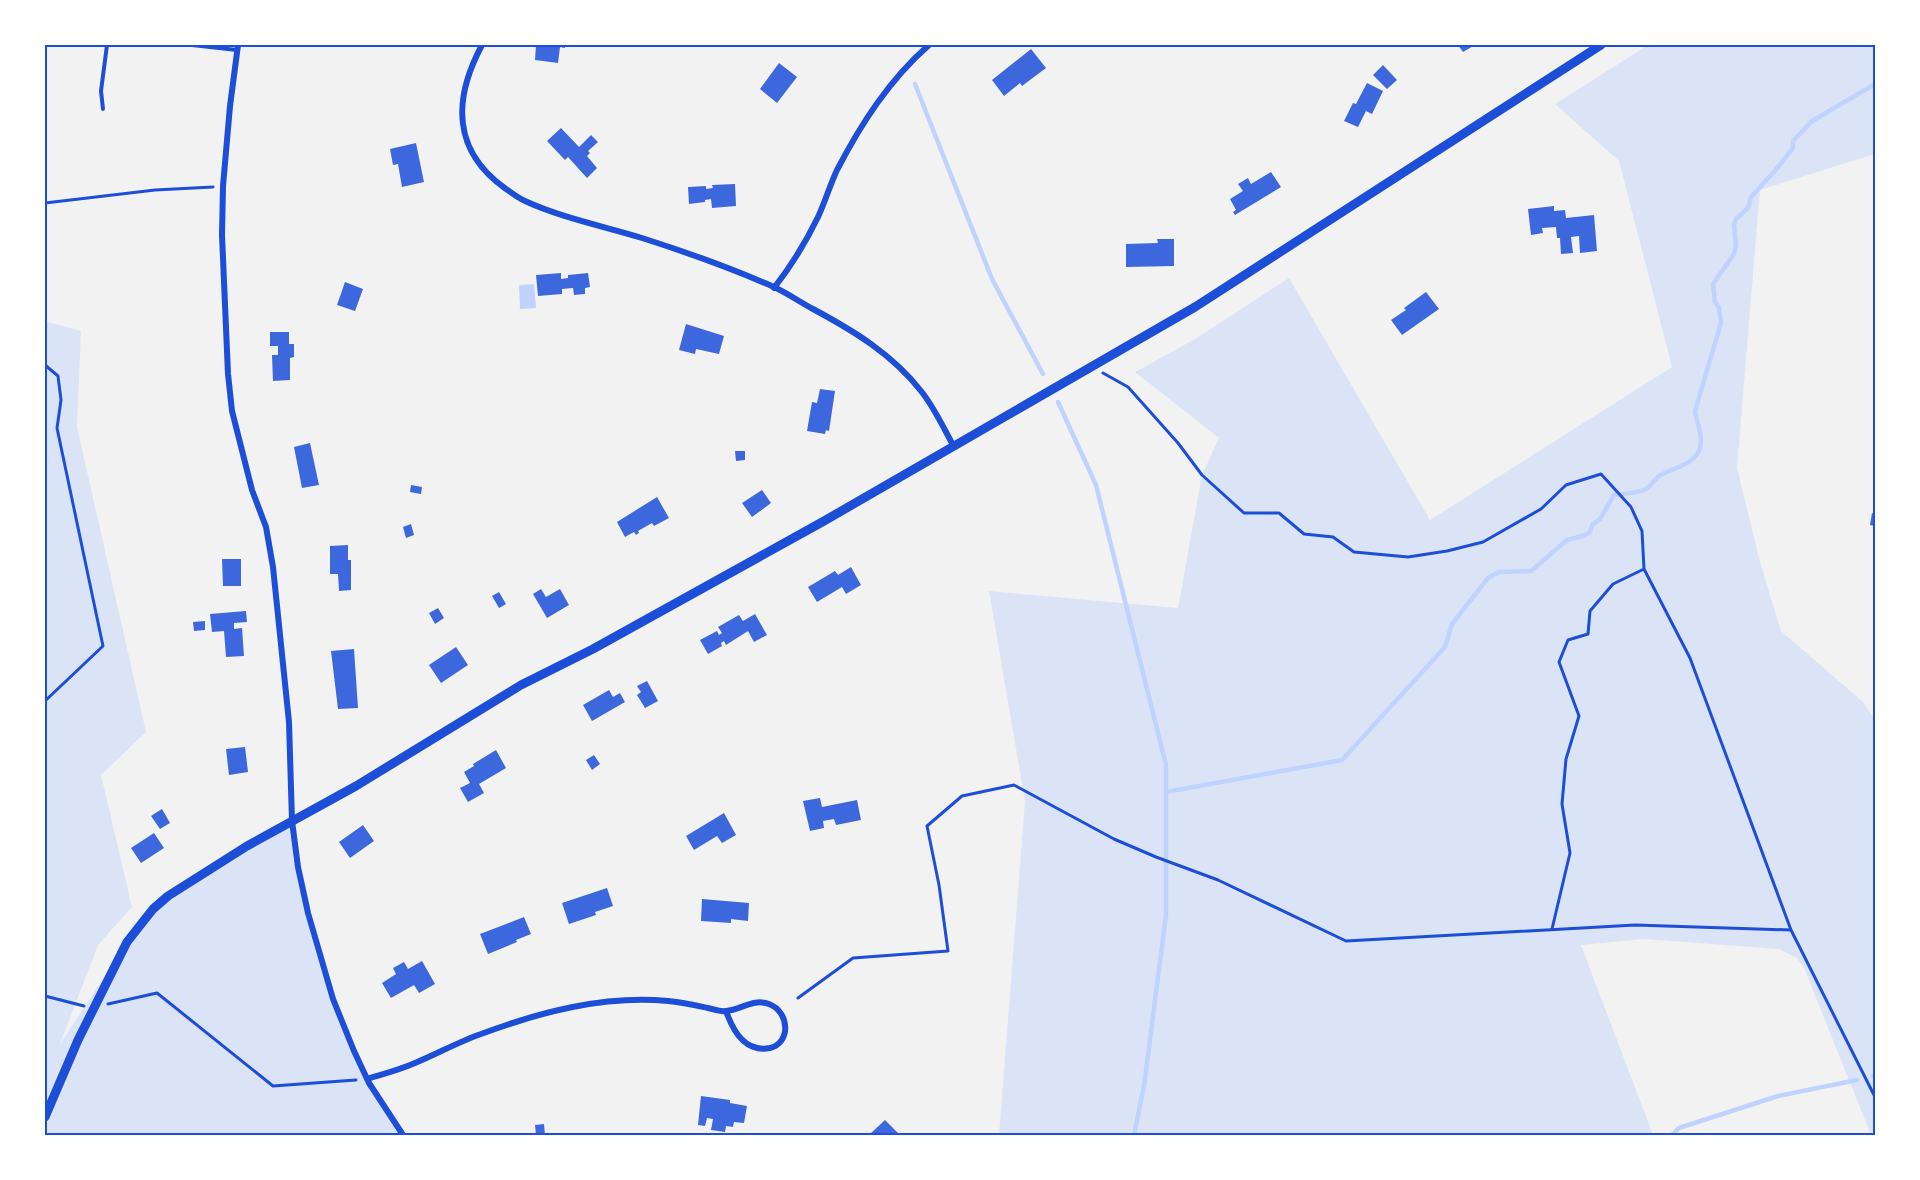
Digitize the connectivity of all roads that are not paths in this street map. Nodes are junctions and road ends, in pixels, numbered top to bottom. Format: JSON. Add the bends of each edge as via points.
{"nodes":[{"id":1,"x":107,"y":45,"type":"edge"},
{"id":2,"x":192,"y":45,"type":"edge"},
{"id":3,"x":482,"y":45,"type":"edge"},
{"id":4,"x":929,"y":45,"type":"edge"},
{"id":5,"x":1601,"y":45,"type":"edge"},
{"id":6,"x":237,"y":48,"type":"edge"},
{"id":7,"x":103,"y":109,"type":"dead end"},
{"id":8,"x":774,"y":288,"type":"junction"},
{"id":9,"x":953,"y":445,"type":"junction"},
{"id":10,"x":292,"y":821,"type":"junction"},
{"id":11,"x":726,"y":1011,"type":"junction"},
{"id":12,"x":367,"y":1079,"type":"junction"},
{"id":13,"x":45,"y":1117,"type":"edge"},
{"id":14,"x":403,"y":1135,"type":"edge"}],
"edges":[{"from":1,"to":7,"type":"lane","via":[[101,91]]},
{"from":2,"to":6,"type":"lane"},
{"from":3,"to":8,"type":"street","via":[[466,79],[461,115],[473,155],[495,180],[523,200],[695,256]]},
{"from":4,"to":8,"type":"street","via":[[874,105],[837,171],[801,250]]},
{"from":5,"to":9,"type":"street","via":[[1195,307]]},
{"from":6,"to":10,"type":"street","via":[[228,122],[222,235],[231,402],[273,567],[289,722]]},
{"from":8,"to":9,"type":"street","via":[[849,328],[901,367],[922,392]]},
{"from":9,"to":10,"type":"street","via":[[824,521],[521,685]]},
{"from":10,"to":12,"type":"street","via":[[300,878],[322,964]]},
{"from":10,"to":13,"type":"street","via":[[153,909],[127,942]]},
{"from":11,"to":11,"type":"street","via":[[751,1002],[768,1003],[781,1011],[786,1022],[783,1036],[775,1047],[748,1045],[732,1029]]},
{"from":11,"to":12,"type":"street","via":[[648,999],[589,1004],[481,1034],[414,1064]]},
{"from":12,"to":14,"type":"street"}]}
